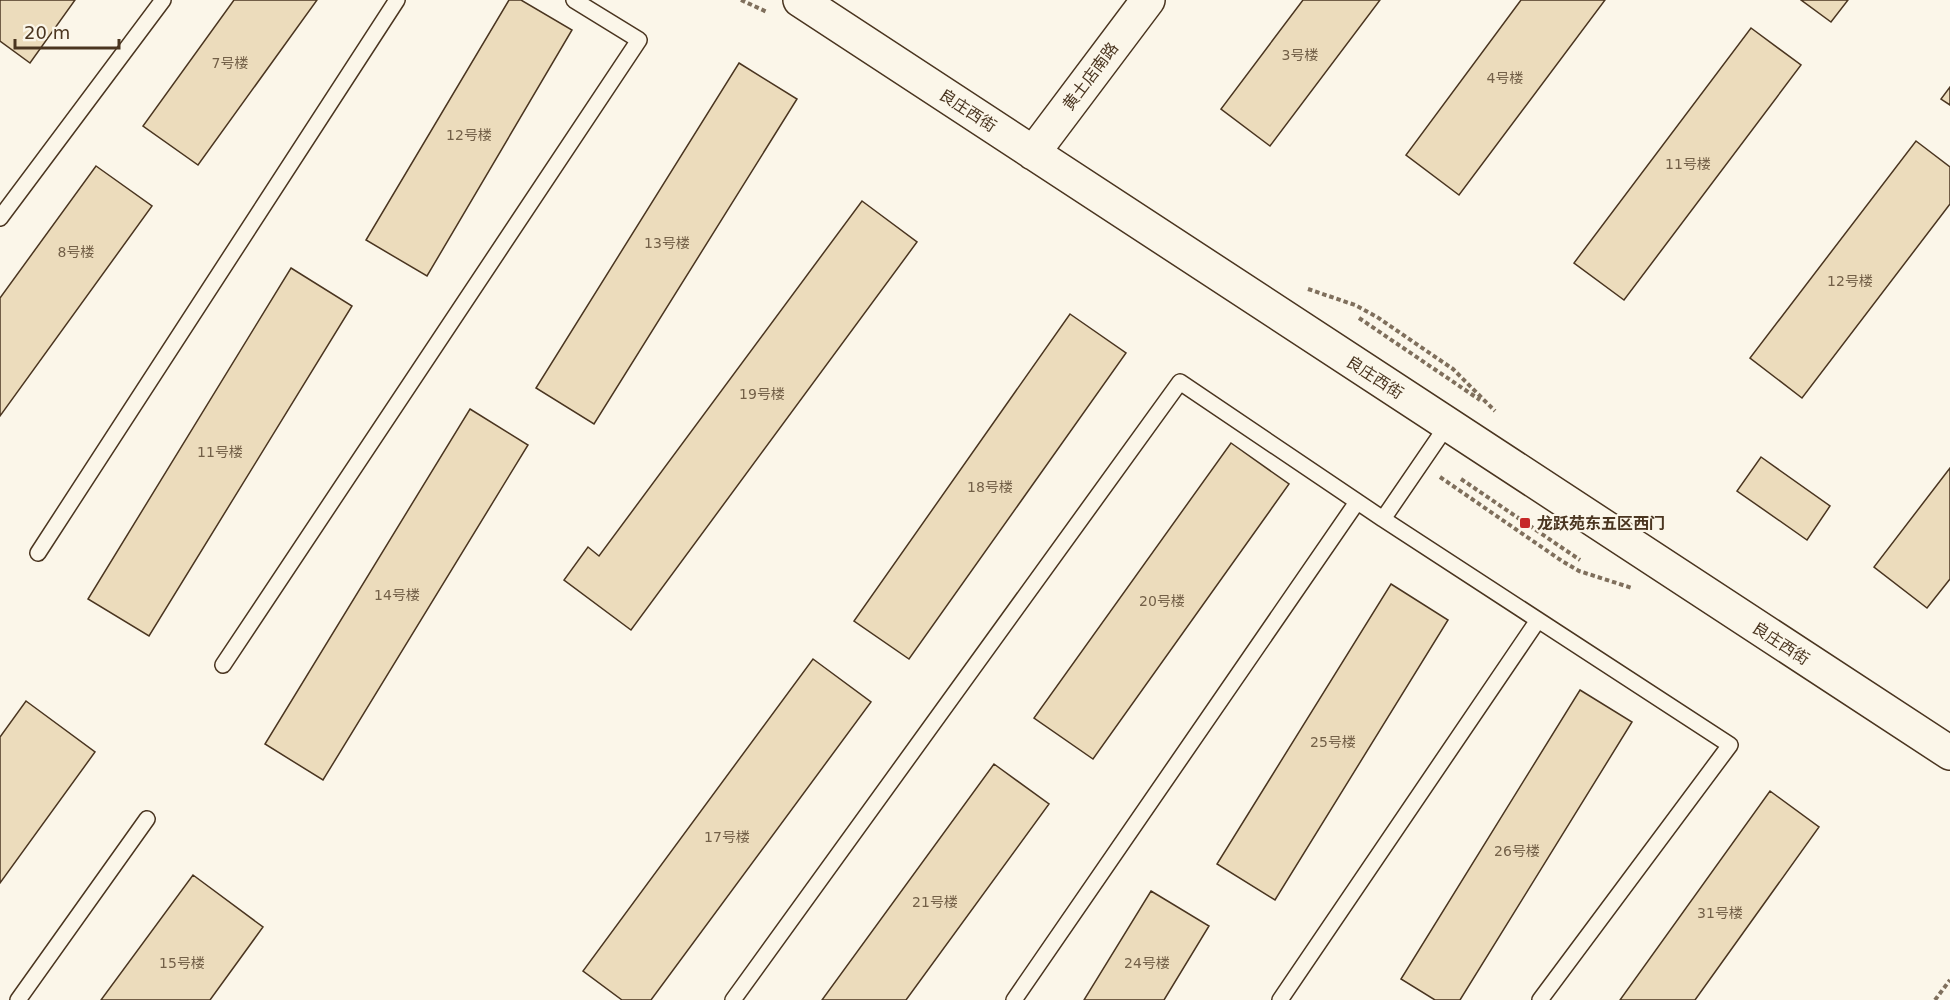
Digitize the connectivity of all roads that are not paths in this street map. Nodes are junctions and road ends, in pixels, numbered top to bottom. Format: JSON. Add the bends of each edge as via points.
{"nodes":[{"id":1,"x":163,"y":0,"type":"edge"},
{"id":2,"x":397,"y":0,"type":"edge"},
{"id":3,"x":574,"y":0,"type":"edge"},
{"id":4,"x":800,"y":0,"type":"edge"},
{"id":5,"x":1148,"y":0,"type":"edge"},
{"id":6,"x":1033,"y":153,"type":"junction"},
{"id":7,"x":0,"y":218,"type":"edge"},
{"id":8,"x":1448,"y":424,"type":"junction"},
{"id":9,"x":1357,"y":502,"type":"junction"},
{"id":10,"x":1383,"y":519,"type":"junction"},
{"id":11,"x":38,"y":553,"type":"dead end"},
{"id":12,"x":1538,"y":620,"type":"junction"},
{"id":13,"x":224,"y":665,"type":"dead end"},
{"id":14,"x":1950,"y":753,"type":"edge"},
{"id":15,"x":147,"y":819,"type":"dead end"},
{"id":16,"x":18,"y":1000,"type":"edge"},
{"id":17,"x":733,"y":1000,"type":"edge"},
{"id":18,"x":1014,"y":1000,"type":"edge"},
{"id":19,"x":1280,"y":1000,"type":"edge"},
{"id":20,"x":1540,"y":1000,"type":"edge"}],
"edges":[{"from":1,"to":7,"type":"lane"},
{"from":2,"to":11,"type":"lane"},
{"from":3,"to":13,"type":"lane","via":[[639,40]]},
{"from":4,"to":6,"type":"street","name":"良庄西街"},
{"from":5,"to":6,"type":"street","name":"黄土店南路"},
{"from":6,"to":8,"type":"street","name":"良庄西街"},
{"from":8,"to":10,"type":"lane"},
{"from":8,"to":14,"type":"street","name":"良庄西街"},
{"from":9,"to":10,"type":"lane"},
{"from":9,"to":17,"type":"lane","via":[[1180,382]]},
{"from":9,"to":18,"type":"lane"},
{"from":10,"to":12,"type":"lane"},
{"from":12,"to":19,"type":"lane"},
{"from":12,"to":20,"type":"lane","via":[[1730,746]]},
{"from":15,"to":16,"type":"lane"}]}
